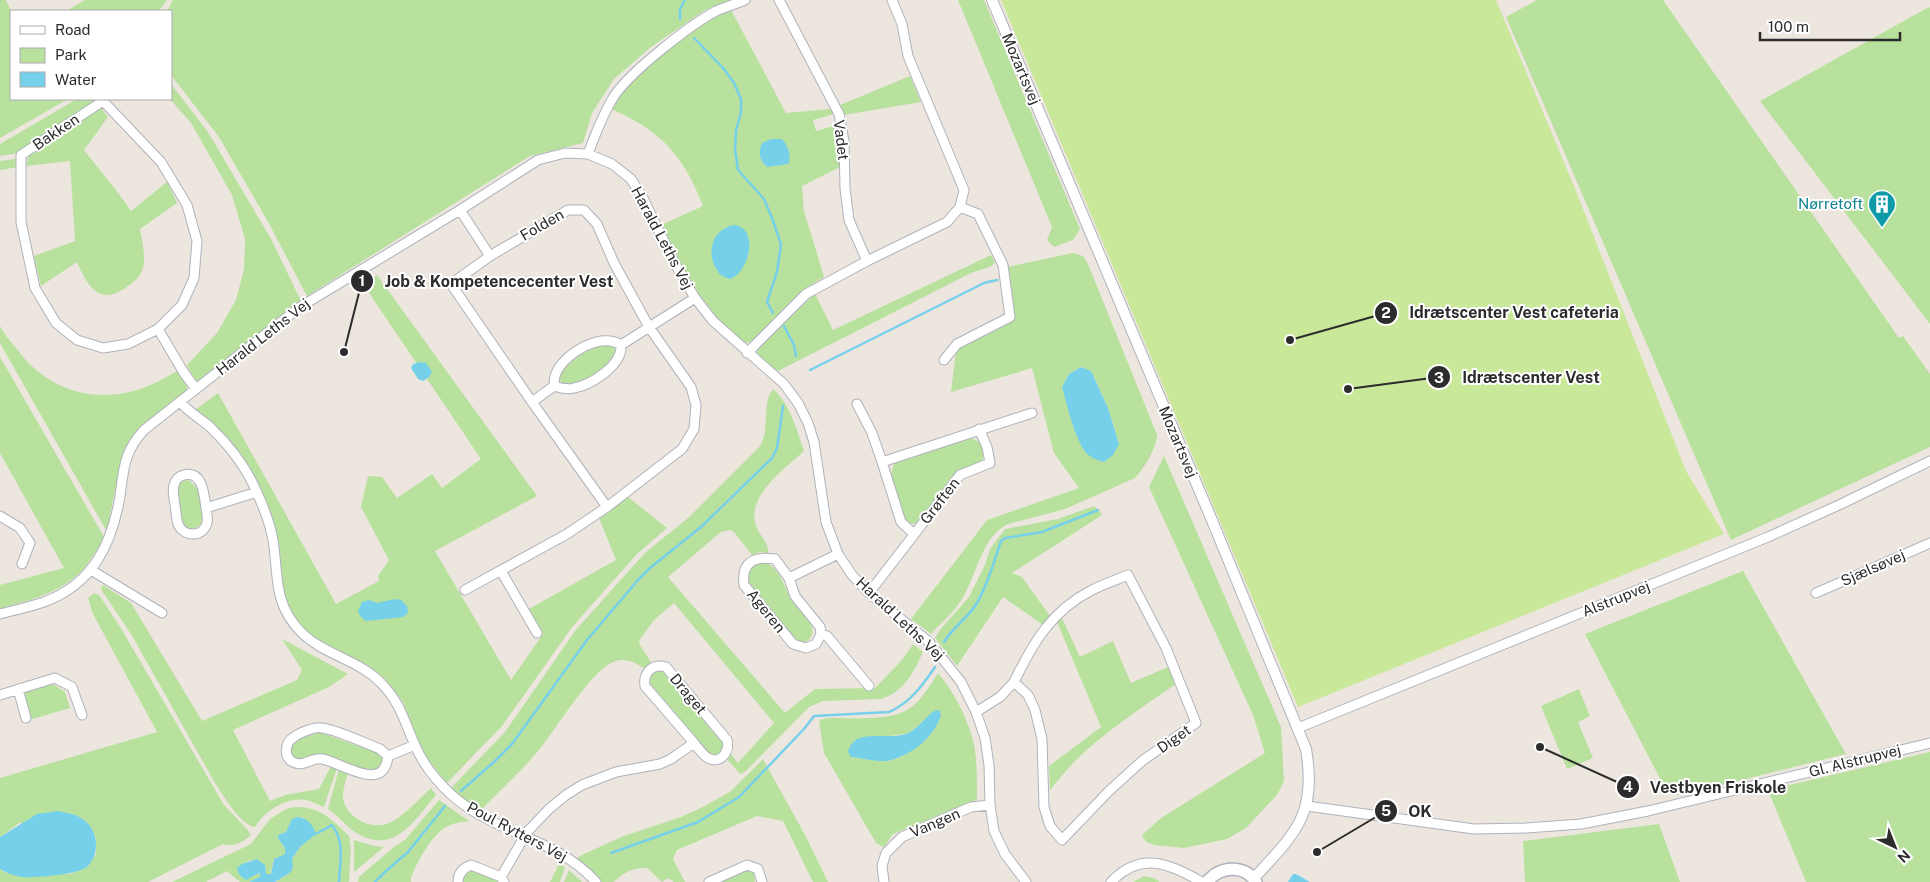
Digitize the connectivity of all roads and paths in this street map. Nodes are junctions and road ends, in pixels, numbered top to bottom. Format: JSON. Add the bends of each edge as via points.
{"nodes":[{"id":1,"x":745,"y":0,"type":"edge"},
{"id":2,"x":779,"y":0,"type":"edge"},
{"id":3,"x":892,"y":0,"type":"edge"},
{"id":4,"x":992,"y":0,"type":"edge"},
{"id":5,"x":588,"y":154,"type":"junction"},
{"id":6,"x":960,"y":207,"type":"junction"},
{"id":7,"x":460,"y":210,"type":"junction"},
{"id":8,"x":490,"y":256,"type":"junction"},
{"id":9,"x":867,"y":261,"type":"junction"},
{"id":10,"x":695,"y":298,"type":"junction"},
{"id":11,"x":649,"y":327,"type":"junction"},
{"id":12,"x":158,"y":329,"type":"junction"},
{"id":13,"x":621,"y":345,"type":"junction"},
{"id":14,"x":747,"y":353,"type":"junction"},
{"id":15,"x":944,"y":360,"type":"dead end"},
{"id":16,"x":554,"y":386,"type":"junction"},
{"id":17,"x":196,"y":389,"type":"junction"},
{"id":18,"x":180,"y":402,"type":"junction"},
{"id":19,"x":532,"y":402,"type":"junction"},
{"id":20,"x":857,"y":404,"type":"dead end"},
{"id":21,"x":1032,"y":413,"type":"dead end"},
{"id":22,"x":979,"y":429,"type":"junction"},
{"id":23,"x":1930,"y":461,"type":"edge"},
{"id":24,"x":882,"y":462,"type":"junction"},
{"id":25,"x":257,"y":492,"type":"junction"},
{"id":26,"x":607,"y":507,"type":"junction"},
{"id":27,"x":206,"y":508,"type":"junction"},
{"id":28,"x":0,"y":516,"type":"edge"},
{"id":29,"x":914,"y":534,"type":"junction"},
{"id":30,"x":1930,"y":543,"type":"edge"},
{"id":31,"x":838,"y":554,"type":"junction"},
{"id":32,"x":22,"y":564,"type":"dead end"},
{"id":33,"x":91,"y":570,"type":"junction"},
{"id":34,"x":501,"y":571,"type":"junction"},
{"id":35,"x":789,"y":578,"type":"junction"},
{"id":36,"x":465,"y":590,"type":"dead end"},
{"id":37,"x":869,"y":593,"type":"junction"},
{"id":38,"x":1816,"y":593,"type":"dead end"},
{"id":39,"x":162,"y":613,"type":"dead end"},
{"id":40,"x":0,"y":614,"type":"edge"},
{"id":41,"x":537,"y":633,"type":"dead end"},
{"id":42,"x":821,"y":634,"type":"junction"},
{"id":43,"x":1014,"y":682,"type":"junction"},
{"id":44,"x":869,"y":686,"type":"dead end"},
{"id":45,"x":18,"y":689,"type":"junction"},
{"id":46,"x":0,"y":695,"type":"edge"},
{"id":47,"x":976,"y":712,"type":"junction"},
{"id":48,"x":82,"y":715,"type":"dead end"},
{"id":49,"x":26,"y":718,"type":"dead end"},
{"id":50,"x":1298,"y":728,"type":"junction"},
{"id":51,"x":694,"y":743,"type":"junction"},
{"id":52,"x":1930,"y":743,"type":"edge"},
{"id":53,"x":415,"y":745,"type":"junction"},
{"id":54,"x":388,"y":756,"type":"junction"},
{"id":55,"x":990,"y":805,"type":"junction"},
{"id":56,"x":1307,"y":806,"type":"junction"},
{"id":57,"x":524,"y":835,"type":"junction"},
{"id":58,"x":503,"y":880,"type":"edge"},
{"id":59,"x":1255,"y":880,"type":"edge"},
{"id":60,"x":458,"y":882,"type":"edge"},
{"id":61,"x":596,"y":882,"type":"edge"},
{"id":62,"x":709,"y":882,"type":"edge"},
{"id":63,"x":762,"y":882,"type":"edge"},
{"id":64,"x":884,"y":882,"type":"edge"},
{"id":65,"x":1026,"y":882,"type":"edge"},
{"id":66,"x":1111,"y":882,"type":"edge"},
{"id":67,"x":1202,"y":882,"type":"edge"},
{"id":68,"x":1208,"y":882,"type":"edge"}],
"edges":[{"from":1,"to":5,"type":"street","via":[[716,12],[643,66],[614,96],[600,121]]},
{"from":2,"to":9,"type":"street","name":"Vadet","via":[[839,114],[849,220]]},
{"from":3,"to":6,"type":"street","via":[[902,24],[908,56],[964,190]]},
{"from":4,"to":50,"type":"street","name":"Mozartsvej"},
{"from":5,"to":7,"type":"street","name":"Harald Leths Vej","via":[[565,153],[538,160]]},
{"from":5,"to":10,"type":"street","name":"Harald Leths Vej","via":[[612,164],[631,179]]},
{"from":6,"to":9,"type":"street","via":[[947,222]]},
{"from":6,"to":15,"type":"street","via":[[978,214],[1003,266],[1010,317],[957,344]]},
{"from":7,"to":8,"type":"street"},
{"from":7,"to":17,"type":"street","name":"Harald Leths Vej","via":[[300,307]]},
{"from":8,"to":11,"type":"street","name":"Folden","via":[[568,210],[584,210],[597,224]]},
{"from":8,"to":19,"type":"street","name":"Folden","via":[[451,284]]},
{"from":9,"to":14,"type":"street","via":[[806,294]]},
{"from":10,"to":11,"type":"street"},
{"from":10,"to":14,"type":"street","name":"Harald Leths Vej","via":[[713,321]]},
{"from":11,"to":13,"type":"street"},
{"from":11,"to":26,"type":"street","name":"Folden","via":[[690,387],[696,405],[694,428],[682,449]]},
{"from":12,"to":12,"type":"street","name":"Bakken","via":[[182,305],[194,278],[197,241],[187,205],[161,162],[103,101],[22,155],[21,222],[35,288],[56,323],[77,340],[104,348],[128,344]]},
{"from":12,"to":17,"type":"street"},
{"from":13,"to":16,"type":"street","via":[[621,354],[600,377],[573,389]]},
{"from":13,"to":16,"type":"street","via":[[608,340],[579,350],[561,366]]},
{"from":14,"to":31,"type":"street","name":"Harald Leths Vej","via":[[784,384],[808,423],[814,442],[826,522]]},
{"from":16,"to":19,"type":"street"},
{"from":17,"to":18,"type":"street","name":"Harald Leths Vej"},
{"from":18,"to":25,"type":"street","name":"Poul Rytters Vej","via":[[228,446]]},
{"from":18,"to":33,"type":"street","name":"Harald Leths Vej","via":[[144,430],[128,452],[116,518],[102,554]]},
{"from":19,"to":26,"type":"street","name":"Folden"},
{"from":20,"to":24,"type":"street","name":"Grøften"},
{"from":21,"to":22,"type":"street"},
{"from":22,"to":24,"type":"street"},
{"from":22,"to":29,"type":"street","name":"Grøften","via":[[990,463],[960,475]]},
{"from":23,"to":50,"type":"street","name":"Alstrupvej","via":[[1768,537]]},
{"from":24,"to":29,"type":"street","name":"Grøften","via":[[901,522]]},
{"from":25,"to":27,"type":"street"},
{"from":25,"to":53,"type":"street","name":"Poul Rytters Vej","via":[[274,546],[277,587],[291,621],[316,645],[380,682],[402,712]]},
{"from":26,"to":34,"type":"street","name":"Folden"},
{"from":27,"to":27,"type":"street","via":[[202,484],[197,477],[182,475],[175,480],[174,497],[182,531],[198,534],[204,530],[208,522]]},
{"from":28,"to":32,"type":"street","via":[[20,528],[30,543]]},
{"from":29,"to":37,"type":"street","name":"Grøften"},
{"from":30,"to":38,"type":"street","name":"Sjælsøvej"},
{"from":31,"to":35,"type":"street"},
{"from":31,"to":37,"type":"street","name":"Harald Leths Vej"},
{"from":33,"to":39,"type":"street"},
{"from":33,"to":40,"type":"street","name":"Harald Leths Vej","via":[[60,595]]},
{"from":34,"to":36,"type":"street","name":"Folden"},
{"from":34,"to":41,"type":"street"},
{"from":35,"to":42,"type":"street","name":"Ageren","via":[[795,596],[820,627]]},
{"from":35,"to":42,"type":"street","name":"Ageren","via":[[775,559],[761,557],[749,563],[743,575],[744,585],[793,644],[806,648],[816,644]]},
{"from":37,"to":47,"type":"street","name":"Harald Leths Vej","via":[[929,642],[961,682]]},
{"from":42,"to":44,"type":"street","name":"Ageren","via":[[827,636]]},
{"from":43,"to":43,"type":"street","name":"Diget","via":[[1028,695],[1035,710],[1042,739],[1044,807],[1050,826],[1062,840],[1142,761],[1196,723],[1166,648],[1128,575],[1092,590],[1049,623],[1032,645]]},
{"from":43,"to":47,"type":"street","name":"Diget","via":[[1000,698]]},
{"from":45,"to":46,"type":"street"},
{"from":45,"to":48,"type":"street","via":[[55,678],[72,687]]},
{"from":45,"to":49,"type":"street"},
{"from":47,"to":55,"type":"street","name":"Harald Leths Vej","via":[[985,738]]},
{"from":50,"to":56,"type":"street","name":"Mozartsvej","via":[[1309,768]]},
{"from":51,"to":51,"type":"street","name":"Draget","via":[[645,686],[645,677],[650,669],[666,668],[727,740],[728,748],[720,759],[711,759]]},
{"from":51,"to":57,"type":"street","via":[[660,764],[616,772],[582,785],[549,809]]},
{"from":52,"to":56,"type":"street","name":"Gl. Alstrupvej","via":[[1581,824],[1474,829]]},
{"from":53,"to":54,"type":"street"},
{"from":53,"to":57,"type":"street","name":"Poul Rytters Vej","via":[[434,775],[466,806]]},
{"from":54,"to":54,"type":"street","via":[[387,765],[380,773],[370,776],[320,758],[301,764],[292,762],[286,754],[292,737],[321,727],[380,749]]},
{"from":55,"to":64,"type":"street","name":"Vangen","via":[[971,808],[902,837],[886,853],[882,866]]},
{"from":55,"to":65,"type":"street","name":"Harald Leths Vej","via":[[999,843]]},
{"from":56,"to":59,"type":"street","name":"Mozartsvej","via":[[1291,837]]},
{"from":57,"to":58,"type":"street"},
{"from":57,"to":61,"type":"street","name":"Poul Rytters Vej","via":[[566,856]]},
{"from":58,"to":60,"type":"street","via":[[471,865],[464,868]]},
{"from":59,"to":68,"type":"main road","via":[[1245,871],[1234,868],[1222,870]]},
{"from":62,"to":63,"type":"street","via":[[747,865],[758,869]]},
{"from":66,"to":67,"type":"street","via":[[1126,869],[1150,862],[1169,865]]}]}
